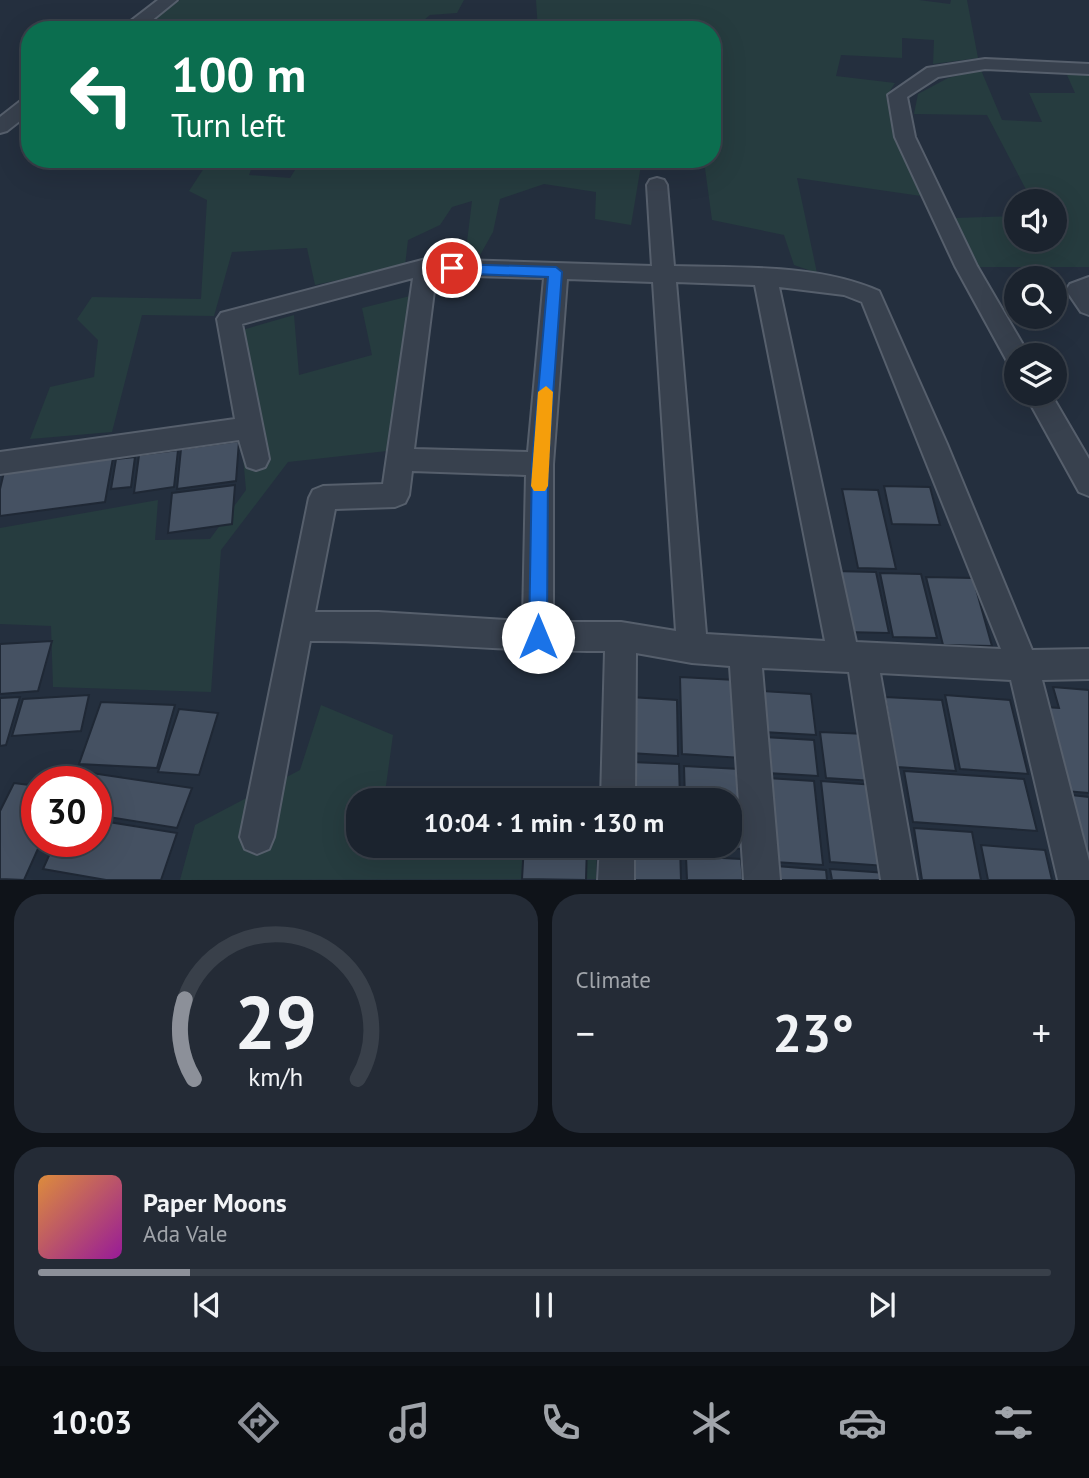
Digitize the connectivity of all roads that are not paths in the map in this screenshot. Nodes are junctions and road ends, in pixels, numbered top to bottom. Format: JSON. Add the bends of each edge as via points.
{"nodes":[{"id":1,"x":169,"y":0,"type":"edge"},
{"id":2,"x":140,"y":21,"type":"edge"},
{"id":3,"x":1089,"y":69,"type":"edge"},
{"id":4,"x":21,"y":110,"type":"edge"},
{"id":5,"x":0,"y":127,"type":"edge"},
{"id":6,"x":657,"y":185,"type":"dead end"},
{"id":7,"x":425,"y":267,"type":"junction"},
{"id":8,"x":556,"y":272,"type":"junction"},
{"id":9,"x":663,"y":273,"type":"junction"},
{"id":10,"x":765,"y":277,"type":"junction"},
{"id":11,"x":1089,"y":285,"type":"edge"},
{"id":12,"x":1089,"y":306,"type":"edge"},
{"id":13,"x":1010,"y":343,"type":"edge"},
{"id":14,"x":1045,"y":406,"type":"edge"},
{"id":15,"x":239,"y":429,"type":"dead end"},
{"id":16,"x":256,"y":459,"type":"dead end"},
{"id":17,"x":400,"y":460,"type":"junction"},
{"id":18,"x":0,"y":463,"type":"edge"},
{"id":19,"x":540,"y":464,"type":"junction"},
{"id":20,"x":1089,"y":484,"type":"edge"},
{"id":21,"x":297,"y":627,"type":"junction"},
{"id":22,"x":621,"y":636,"type":"junction"},
{"id":23,"x":538,"y":637,"type":"junction"},
{"id":24,"x":692,"y":648,"type":"junction"},
{"id":25,"x":745,"y":652,"type":"junction"},
{"id":26,"x":853,"y":658,"type":"junction"},
{"id":27,"x":1089,"y":664,"type":"edge"},
{"id":28,"x":1023,"y":665,"type":"junction"},
{"id":29,"x":618,"y":788,"type":"edge"},
{"id":30,"x":257,"y":837,"type":"dead end"},
{"id":31,"x":617,"y":858,"type":"edge"},
{"id":32,"x":616,"y":880,"type":"edge"},
{"id":33,"x":762,"y":880,"type":"edge"},
{"id":34,"x":899,"y":880,"type":"edge"},
{"id":35,"x":1076,"y":880,"type":"edge"}],
"edges":[{"from":1,"to":2,"type":"street"},
{"from":3,"to":13,"type":"street","via":[[985,64],[933,72],[897,95],[905,137],[966,266]]},
{"from":4,"to":5,"type":"street"},
{"from":6,"to":9,"type":"street"},
{"from":7,"to":8,"type":"street"},
{"from":7,"to":16,"type":"street","via":[[229,319]]},
{"from":7,"to":17,"type":"street"},
{"from":8,"to":9,"type":"street"},
{"from":8,"to":19,"type":"street"},
{"from":9,"to":10,"type":"street"},
{"from":9,"to":24,"type":"street"},
{"from":10,"to":26,"type":"street"},
{"from":10,"to":28,"type":"street","via":[[848,287],[871,297]]},
{"from":11,"to":12,"type":"street","via":[[1078,290]]},
{"from":14,"to":20,"type":"street"},
{"from":15,"to":18,"type":"street"},
{"from":17,"to":19,"type":"street"},
{"from":17,"to":21,"type":"street","via":[[395,495],[323,498]]},
{"from":19,"to":23,"type":"street"},
{"from":21,"to":23,"type":"street","via":[[378,626]]},
{"from":21,"to":30,"type":"street"},
{"from":22,"to":23,"type":"street"},
{"from":22,"to":24,"type":"street"},
{"from":22,"to":29,"type":"street"},
{"from":24,"to":25,"type":"street"},
{"from":25,"to":26,"type":"street"},
{"from":25,"to":33,"type":"street"},
{"from":26,"to":28,"type":"street"},
{"from":26,"to":34,"type":"street"},
{"from":27,"to":28,"type":"street"},
{"from":28,"to":35,"type":"street"},
{"from":31,"to":32,"type":"street"}]}
